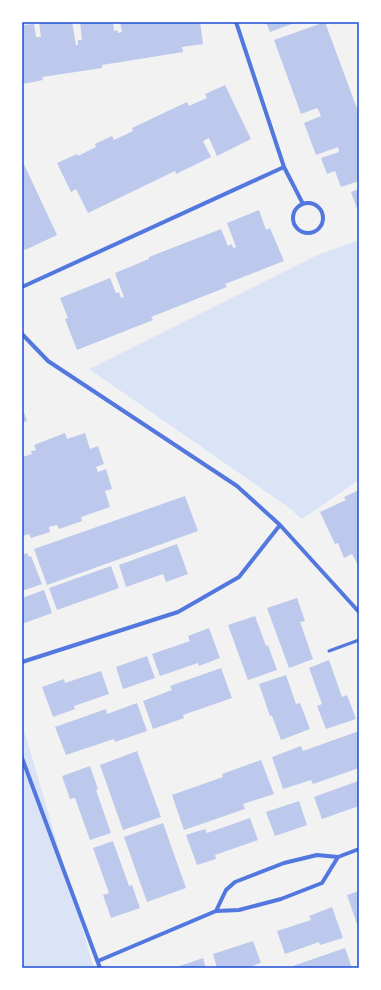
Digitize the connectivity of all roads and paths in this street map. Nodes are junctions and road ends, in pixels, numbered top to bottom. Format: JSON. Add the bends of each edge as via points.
{"nodes":[{"id":1,"x":236,"y":22,"type":"edge"},
{"id":2,"x":284,"y":168,"type":"junction"},
{"id":3,"x":303,"y":204,"type":"junction"},
{"id":4,"x":22,"y":287,"type":"edge"},
{"id":5,"x":22,"y":334,"type":"edge"},
{"id":6,"x":280,"y":525,"type":"junction"},
{"id":7,"x":359,"y":611,"type":"edge"},
{"id":8,"x":359,"y":640,"type":"edge"},
{"id":9,"x":329,"y":651,"type":"dead end"},
{"id":10,"x":22,"y":662,"type":"edge"},
{"id":11,"x":22,"y":758,"type":"edge"},
{"id":12,"x":359,"y":849,"type":"edge"},
{"id":13,"x":338,"y":857,"type":"junction"},
{"id":14,"x":216,"y":911,"type":"junction"},
{"id":15,"x":98,"y":961,"type":"junction"},
{"id":16,"x":100,"y":968,"type":"edge"}],
"edges":[{"from":1,"to":2,"type":"street"},
{"from":2,"to":3,"type":"street"},
{"from":2,"to":4,"type":"street"},
{"from":3,"to":3,"type":"street","via":[[295,211],[294,222],[302,231],[313,232],[321,224],[322,213],[315,204]]},
{"from":5,"to":6,"type":"street","via":[[48,361],[237,486]]},
{"from":6,"to":7,"type":"street"},
{"from":6,"to":10,"type":"street","via":[[239,577],[178,612]]},
{"from":8,"to":9,"type":"lane"},
{"from":11,"to":15,"type":"street"},
{"from":12,"to":13,"type":"street"},
{"from":13,"to":14,"type":"street","via":[[322,883],[281,899],[239,910]]},
{"from":13,"to":14,"type":"street","via":[[317,855],[284,863],[235,882],[226,890]]},
{"from":14,"to":15,"type":"street"},
{"from":15,"to":16,"type":"street"}]}
